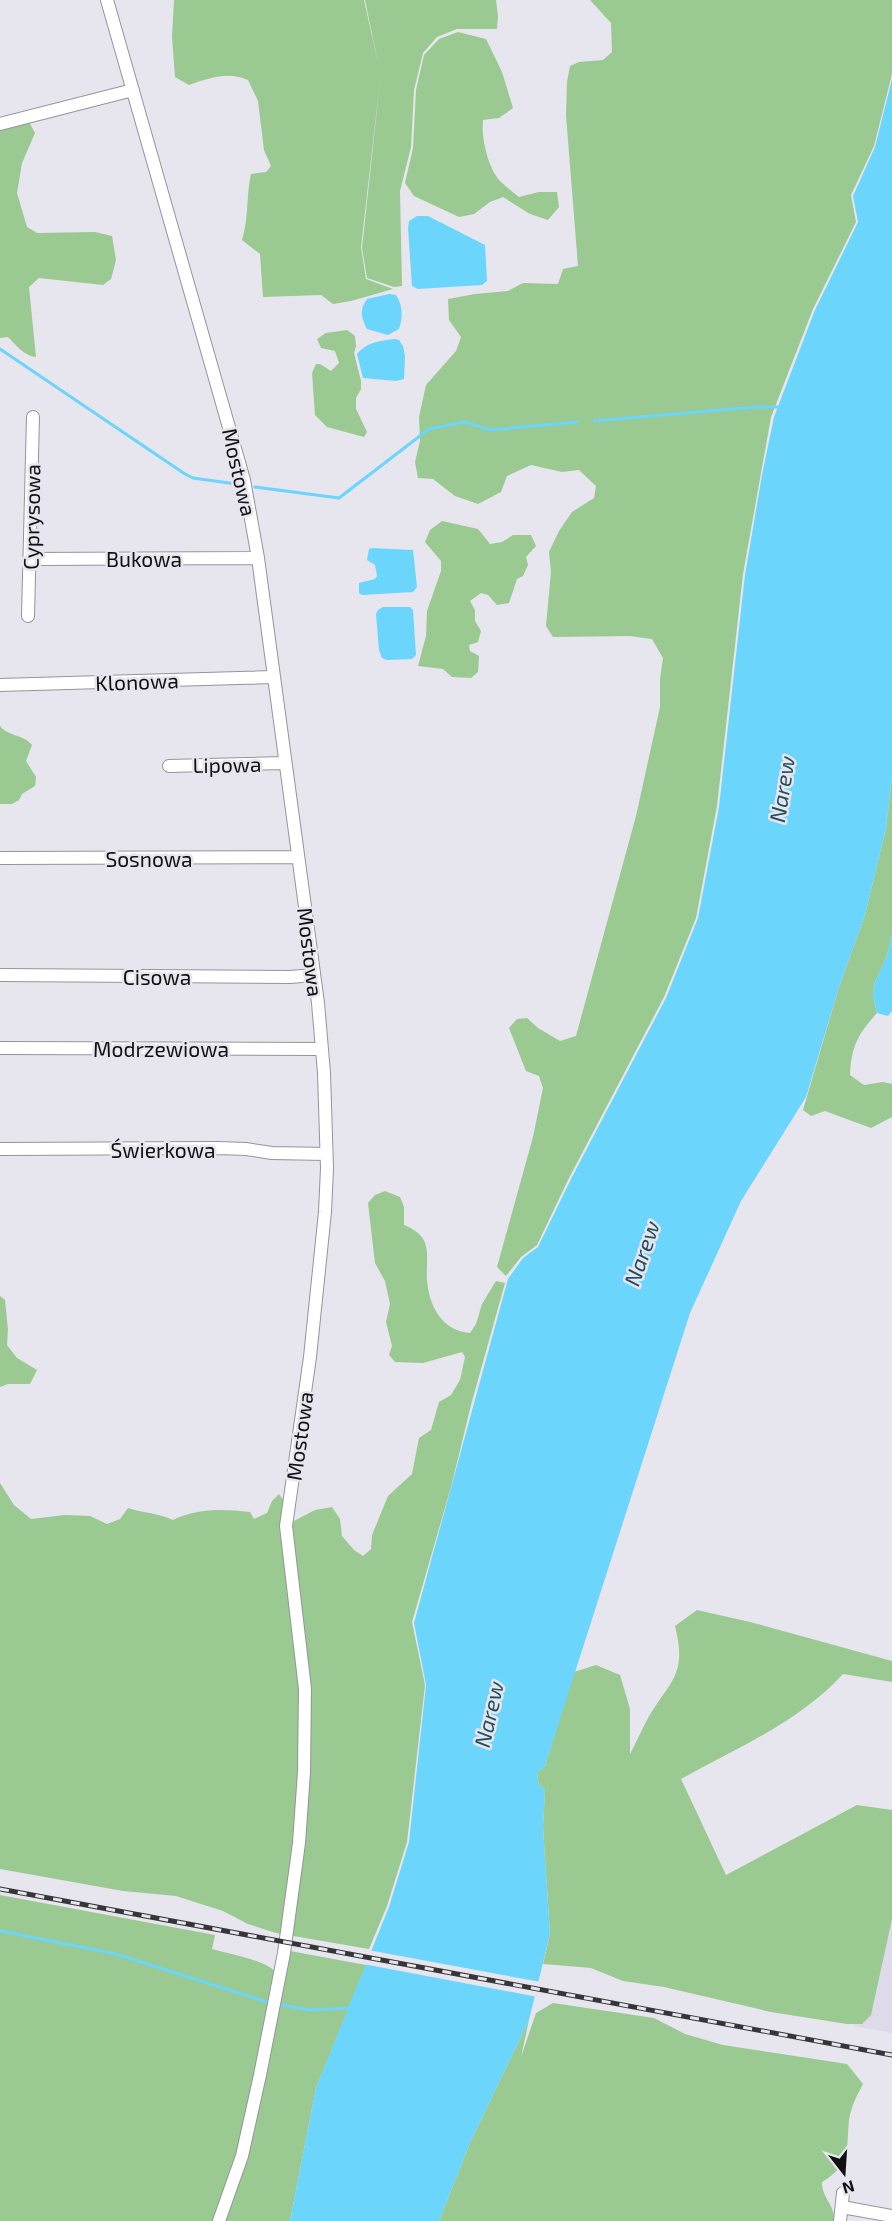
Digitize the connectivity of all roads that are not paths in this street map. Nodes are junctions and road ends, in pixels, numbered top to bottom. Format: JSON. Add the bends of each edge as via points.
{"nodes":[{"id":1,"x":107,"y":0,"type":"edge"},
{"id":2,"x":133,"y":90,"type":"junction"},
{"id":3,"x":0,"y":124,"type":"edge"},
{"id":4,"x":33,"y":417,"type":"dead end"},
{"id":5,"x":258,"y":558,"type":"junction"},
{"id":6,"x":30,"y":559,"type":"junction"},
{"id":7,"x":28,"y":616,"type":"dead end"},
{"id":8,"x":274,"y":677,"type":"junction"},
{"id":9,"x":0,"y":685,"type":"edge"},
{"id":10,"x":285,"y":763,"type":"junction"},
{"id":11,"x":169,"y":766,"type":"dead end"},
{"id":12,"x":298,"y":857,"type":"junction"},
{"id":13,"x":0,"y":858,"type":"edge"},
{"id":14,"x":0,"y":975,"type":"edge"},
{"id":15,"x":314,"y":975,"type":"junction"},
{"id":16,"x":0,"y":1048,"type":"edge"},
{"id":17,"x":322,"y":1049,"type":"junction"},
{"id":18,"x":0,"y":1149,"type":"edge"},
{"id":19,"x":326,"y":1154,"type":"junction"},
{"id":20,"x":843,"y":2193,"type":"dead end"},
{"id":21,"x":842,"y":2207,"type":"junction"},
{"id":22,"x":892,"y":2216,"type":"edge"},
{"id":23,"x":219,"y":2221,"type":"edge"},
{"id":24,"x":840,"y":2221,"type":"edge"}],
"edges":[{"from":1,"to":2,"type":"street","name":"Mostowa"},
{"from":2,"to":3,"type":"street"},
{"from":2,"to":5,"type":"street","name":"Mostowa","via":[[244,480]]},
{"from":4,"to":6,"type":"street","name":"Cyprysowa"},
{"from":5,"to":6,"type":"street","name":"Bukowa"},
{"from":5,"to":8,"type":"street","name":"Mostowa"},
{"from":6,"to":7,"type":"street","name":"Cyprysowa"},
{"from":8,"to":9,"type":"street","name":"Klonowa"},
{"from":8,"to":10,"type":"street","name":"Mostowa"},
{"from":10,"to":11,"type":"street","name":"Lipowa"},
{"from":10,"to":12,"type":"street","name":"Mostowa"},
{"from":12,"to":13,"type":"street","name":"Sosnowa"},
{"from":12,"to":15,"type":"street","name":"Mostowa"},
{"from":14,"to":15,"type":"street","name":"Cisowa"},
{"from":15,"to":17,"type":"street","name":"Mostowa"},
{"from":16,"to":17,"type":"street","name":"Modrzewiowa"},
{"from":17,"to":19,"type":"street","name":"Mostowa"},
{"from":18,"to":19,"type":"street","name":"Świerkowa","via":[[218,1148]]},
{"from":19,"to":23,"type":"street","name":"Mostowa","via":[[321,1258],[286,1526],[305,1689],[298,1843],[289,1924],[273,2009],[242,2156]]},
{"from":20,"to":21,"type":"street"},
{"from":21,"to":22,"type":"street"},
{"from":21,"to":24,"type":"street"}]}
